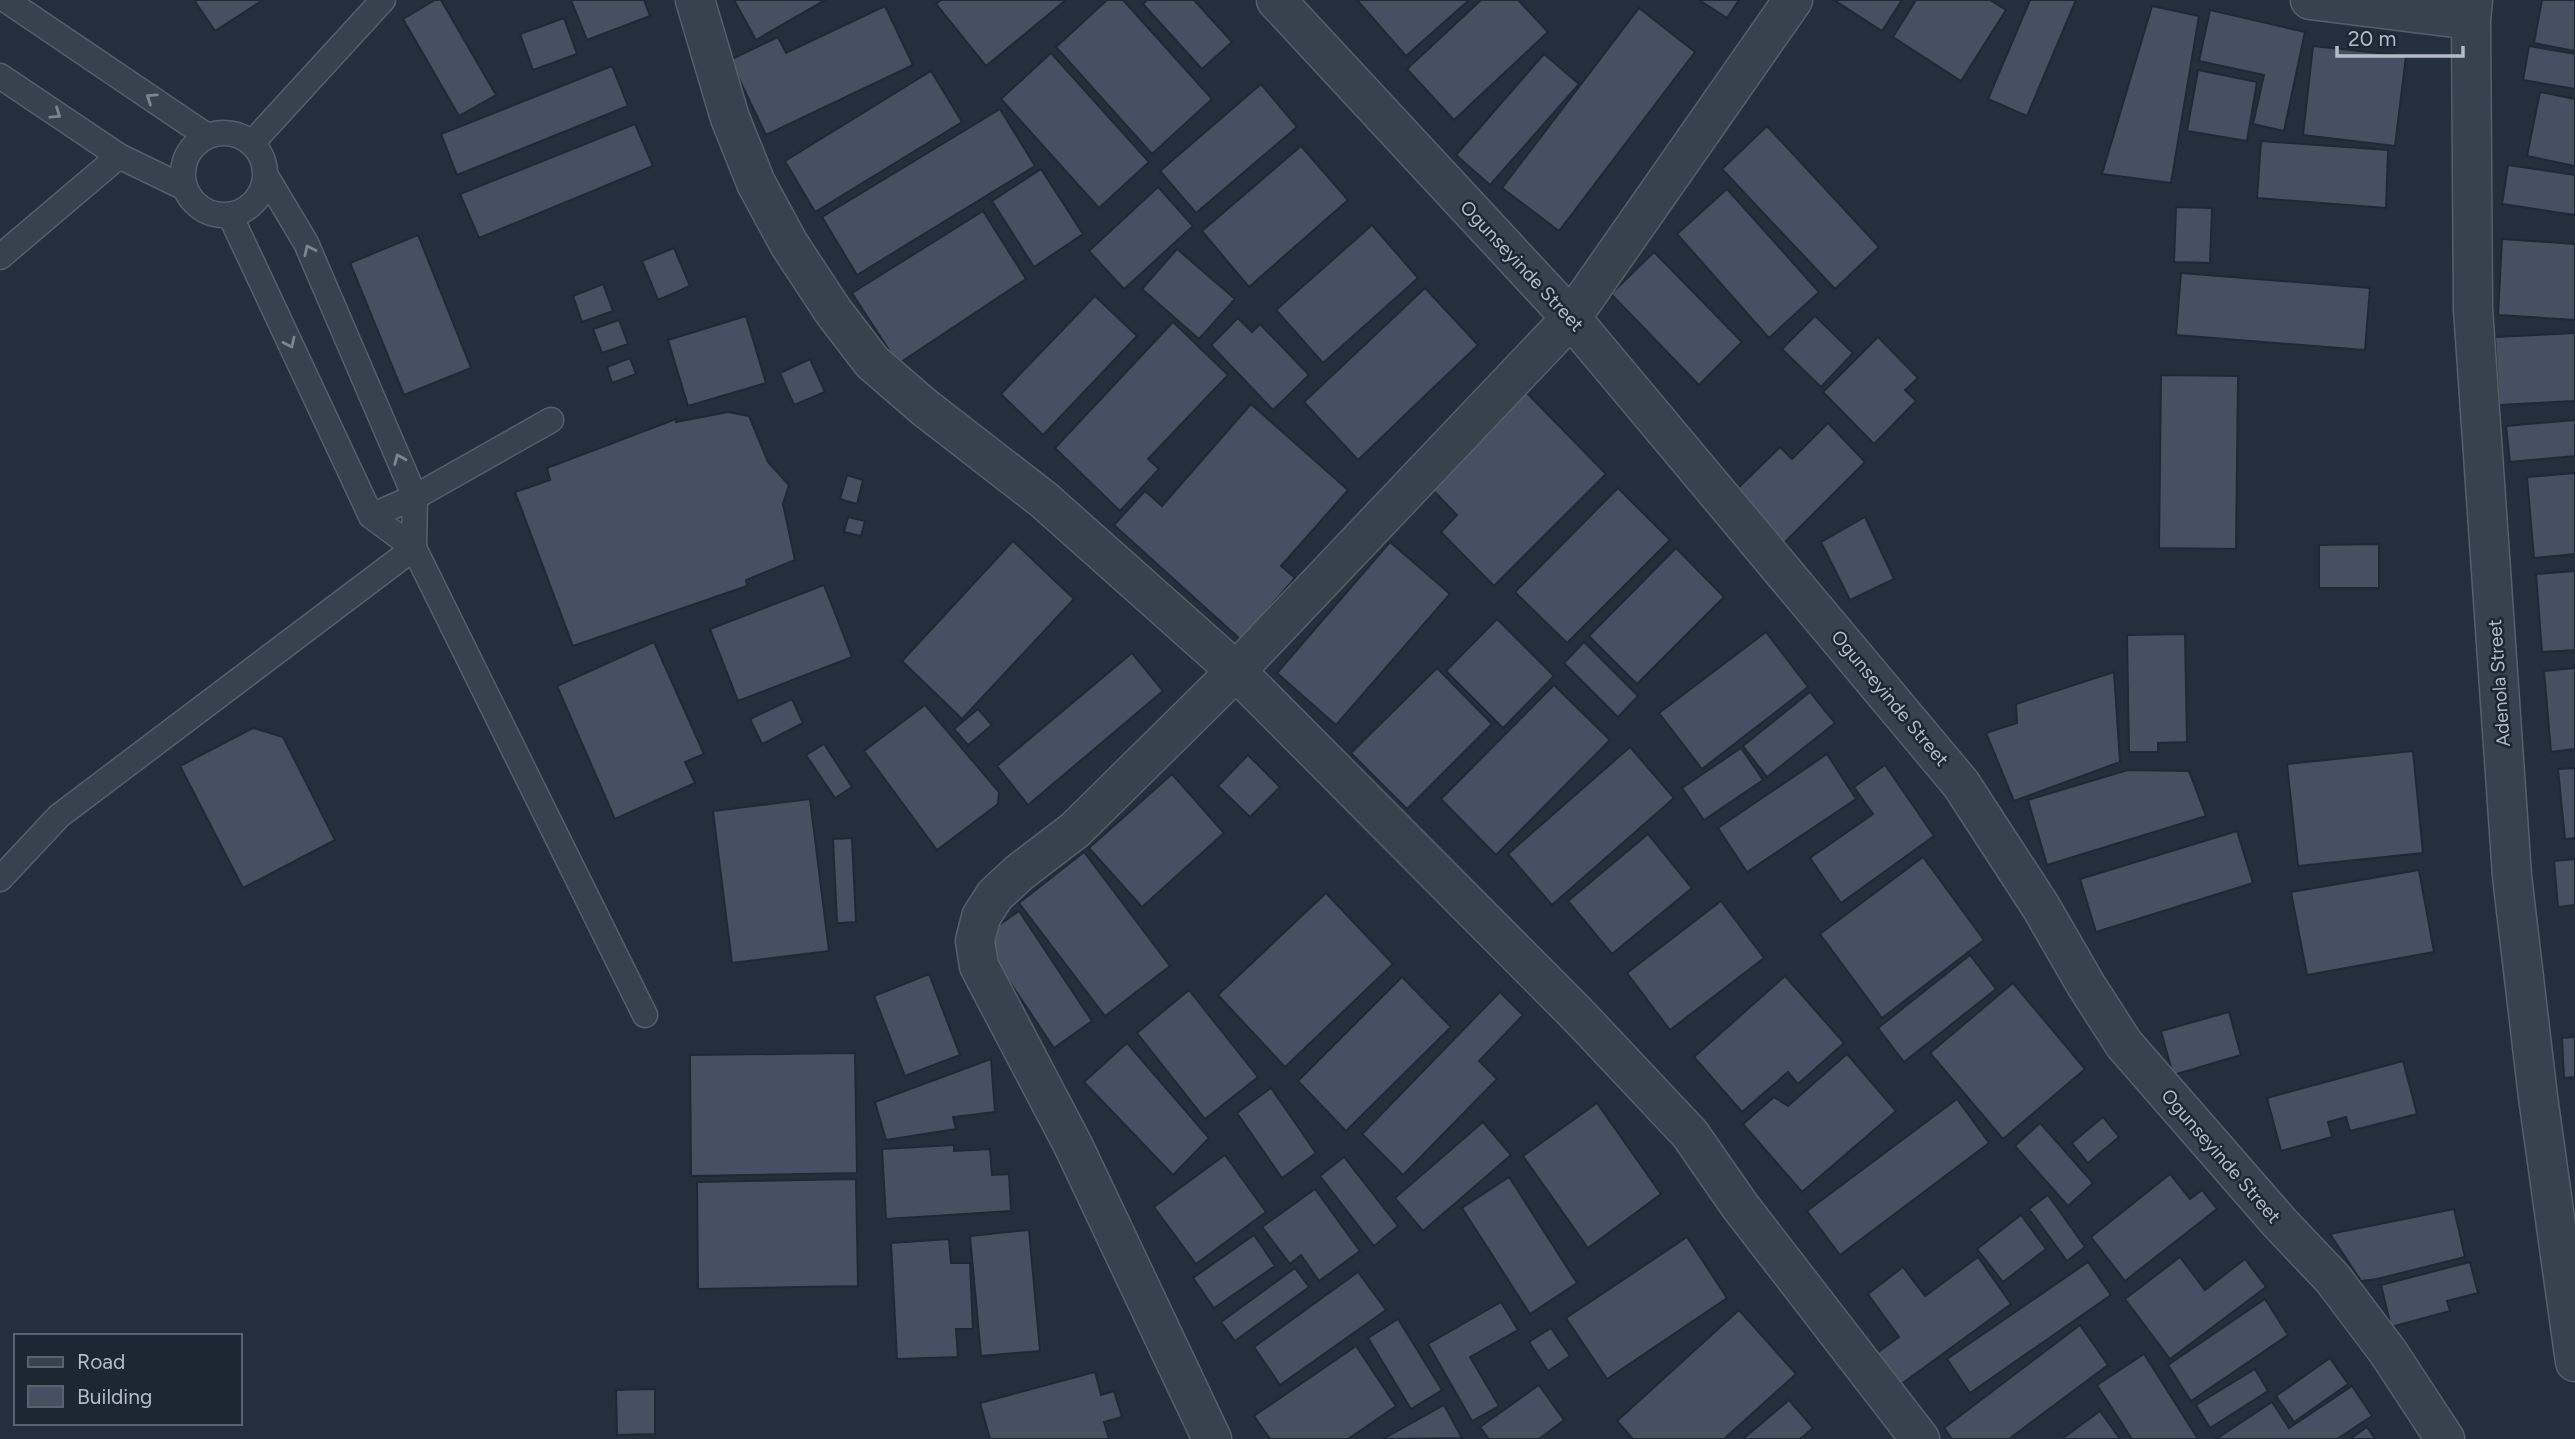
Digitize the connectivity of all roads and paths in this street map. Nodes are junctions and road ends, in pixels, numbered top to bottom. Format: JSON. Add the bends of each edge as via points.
{"nodes":[{"id":1,"x":6,"y":0,"type":"edge"},
{"id":2,"x":383,"y":0,"type":"edge"},
{"id":3,"x":695,"y":0,"type":"edge"},
{"id":4,"x":1276,"y":0,"type":"edge"},
{"id":5,"x":1793,"y":0,"type":"edge"},
{"id":6,"x":2310,"y":0,"type":"edge"},
{"id":7,"x":2472,"y":10,"type":"edge"},
{"id":8,"x":0,"y":76,"type":"edge"},
{"id":9,"x":207,"y":136,"type":"junction"},
{"id":10,"x":252,"y":142,"type":"junction"},
{"id":11,"x":119,"y":156,"type":"junction"},
{"id":12,"x":266,"y":176,"type":"junction"},
{"id":13,"x":185,"y":188,"type":"junction"},
{"id":14,"x":230,"y":215,"type":"junction"},
{"id":15,"x":0,"y":257,"type":"edge"},
{"id":16,"x":1571,"y":318,"type":"junction"},
{"id":17,"x":551,"y":420,"type":"dead end"},
{"id":18,"x":415,"y":497,"type":"junction"},
{"id":19,"x":372,"y":516,"type":"junction"},
{"id":20,"x":414,"y":548,"type":"junction"},
{"id":21,"x":1236,"y":671,"type":"junction"},
{"id":22,"x":0,"y":879,"type":"edge"},
{"id":23,"x":645,"y":1015,"type":"dead end"},
{"id":24,"x":2575,"y":1362,"type":"edge"},
{"id":25,"x":1212,"y":1439,"type":"edge"},
{"id":26,"x":1920,"y":1439,"type":"edge"},
{"id":27,"x":2445,"y":1439,"type":"edge"}],
"edges":[{"from":9,"to":1,"type":"lane","one_way":true},
{"from":2,"to":10,"type":"lane"},
{"from":3,"to":21,"type":"street","via":[[730,118],[756,183],[789,244],[872,362],[1044,500]]},
{"from":4,"to":16,"type":"street","name":"Ogunseyinde Street"},
{"from":5,"to":16,"type":"street"},
{"from":6,"to":7,"type":"street"},
{"from":7,"to":24,"type":"street","name":"Adenola Street","via":[[2473,309],[2512,876]]},
{"from":8,"to":11,"type":"lane","one_way":true},
{"from":9,"to":10,"type":"lane","via":[[239,134]]},
{"from":9,"to":13,"type":"lane","via":[[191,149],[184,167]]},
{"from":10,"to":12,"type":"lane","via":[[263,158]]},
{"from":11,"to":13,"type":"lane"},
{"from":11,"to":15,"type":"lane"},
{"from":12,"to":14,"type":"lane","via":[[260,195],[248,209]]},
{"from":18,"to":12,"type":"lane","one_way":true,"via":[[306,243]]},
{"from":13,"to":14,"type":"lane","via":[[195,203],[211,214]]},
{"from":14,"to":19,"type":"lane","one_way":true},
{"from":16,"to":21,"type":"street"},
{"from":16,"to":27,"type":"street","name":"Ogunseyinde Street","via":[[1961,784],[2124,1044],[2333,1279]]},
{"from":17,"to":18,"type":"lane"},
{"from":18,"to":19,"type":"lane"},
{"from":18,"to":20,"type":"lane"},
{"from":19,"to":20,"type":"lane"},
{"from":20,"to":22,"type":"lane","via":[[59,816]]},
{"from":20,"to":23,"type":"lane"},
{"from":21,"to":25,"type":"street","via":[[1075,830],[995,895],[981,917],[975,941],[979,967],[1073,1145]]},
{"from":21,"to":26,"type":"street","via":[[1578,1014],[1690,1134]]}]}
